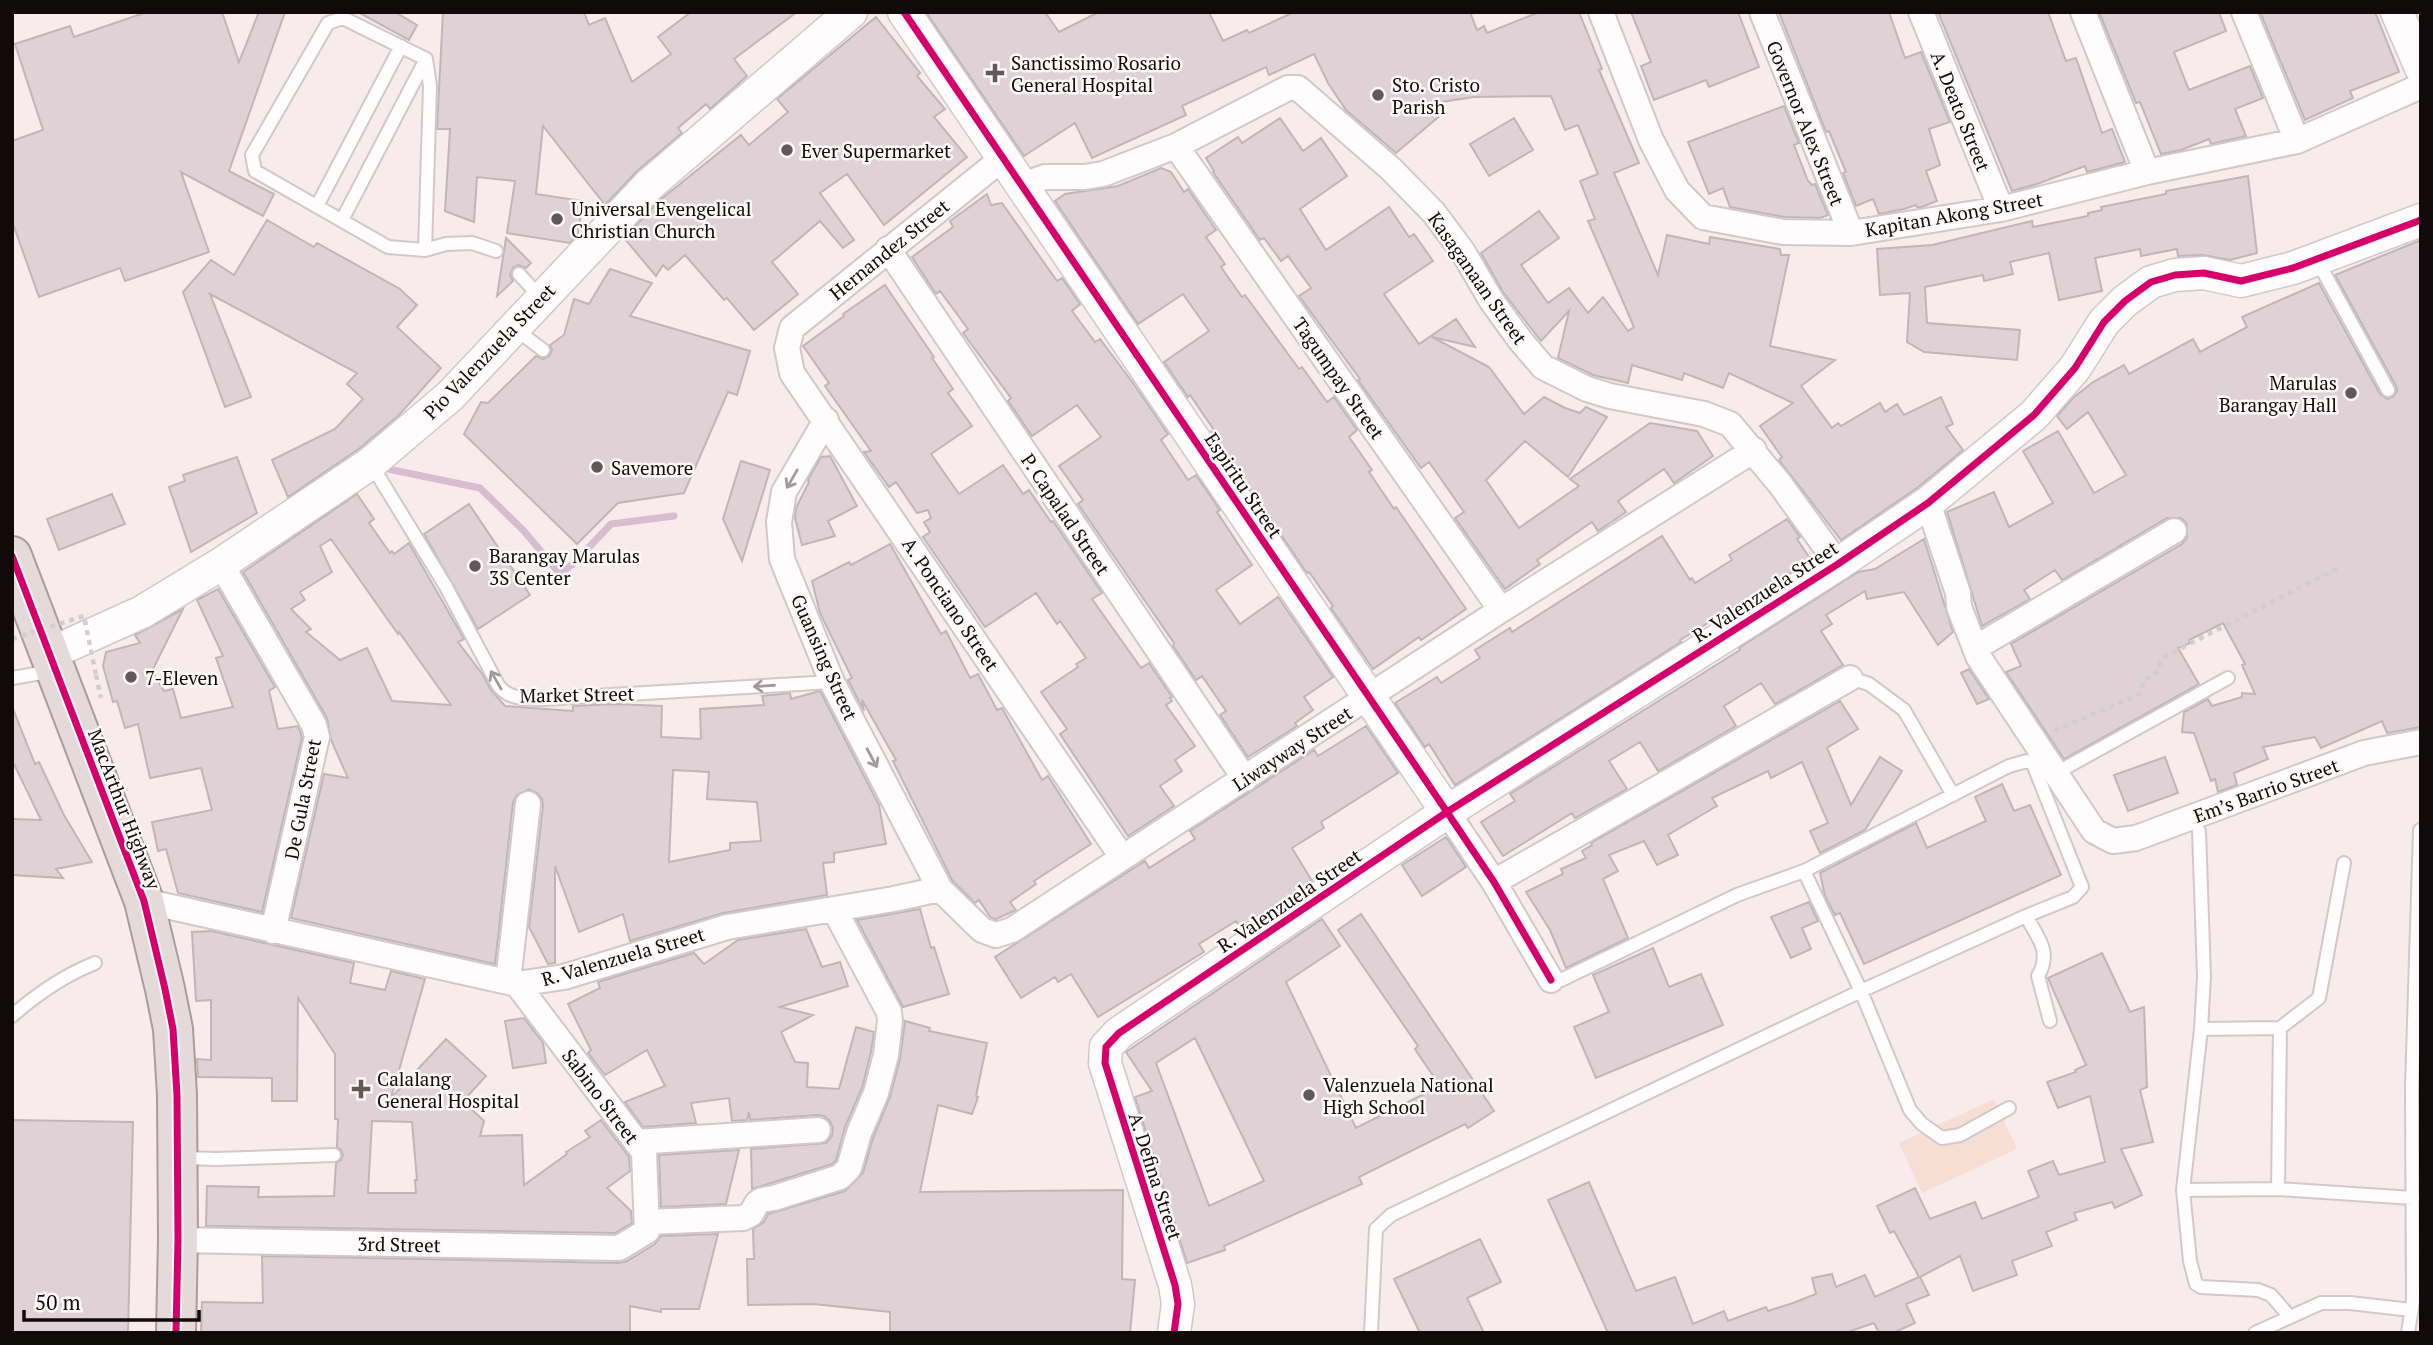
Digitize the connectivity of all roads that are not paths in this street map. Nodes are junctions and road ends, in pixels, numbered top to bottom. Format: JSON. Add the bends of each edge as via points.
{"nodes":[{"id":1,"x":850,"y":12,"type":"edge"},
{"id":2,"x":904,"y":12,"type":"edge"},
{"id":3,"x":1601,"y":12,"type":"edge"},
{"id":4,"x":1762,"y":12,"type":"edge"},
{"id":5,"x":1921,"y":12,"type":"edge"},
{"id":6,"x":2083,"y":12,"type":"edge"},
{"id":7,"x":2244,"y":12,"type":"edge"},
{"id":8,"x":2397,"y":12,"type":"edge"},
{"id":9,"x":401,"y":46,"type":"junction"},
{"id":10,"x":426,"y":59,"type":"junction"},
{"id":11,"x":2421,"y":68,"type":"edge"},
{"id":12,"x":2421,"y":86,"type":"edge"},
{"id":13,"x":2297,"y":141,"type":"junction"},
{"id":14,"x":1176,"y":146,"type":"junction"},
{"id":15,"x":1003,"y":158,"type":"junction"},
{"id":16,"x":2147,"y":173,"type":"junction"},
{"id":17,"x":1023,"y":185,"type":"junction"},
{"id":18,"x":317,"y":205,"type":"junction"},
{"id":19,"x":2001,"y":209,"type":"junction"},
{"id":20,"x":342,"y":220,"type":"junction"},
{"id":21,"x":2421,"y":220,"type":"edge"},
{"id":22,"x":1850,"y":233,"type":"junction"},
{"id":23,"x":425,"y":250,"type":"junction"},
{"id":24,"x":888,"y":250,"type":"junction"},
{"id":25,"x":496,"y":251,"type":"dead end"},
{"id":26,"x":2316,"y":259,"type":"junction"},
{"id":27,"x":519,"y":274,"type":"dead end"},
{"id":28,"x":541,"y":298,"type":"junction"},
{"id":29,"x":513,"y":328,"type":"junction"},
{"id":30,"x":787,"y":348,"type":"joint"},
{"id":31,"x":542,"y":350,"type":"dead end"},
{"id":32,"x":2388,"y":390,"type":"dead end"},
{"id":33,"x":826,"y":420,"type":"junction"},
{"id":34,"x":1754,"y":450,"type":"junction"},
{"id":35,"x":371,"y":463,"type":"junction"},
{"id":36,"x":1928,"y":503,"type":"junction"},
{"id":37,"x":2174,"y":531,"type":"dead end"},
{"id":38,"x":12,"y":556,"type":"edge"},
{"id":39,"x":221,"y":564,"type":"junction"},
{"id":40,"x":1838,"y":564,"type":"junction"},
{"id":41,"x":1502,"y":610,"type":"junction"},
{"id":42,"x":22,"y":622,"type":"edge"},
{"id":43,"x":1975,"y":649,"type":"junction"},
{"id":44,"x":52,"y":662,"type":"junction"},
{"id":45,"x":12,"y":678,"type":"edge"},
{"id":46,"x":1850,"y":678,"type":"joint"},
{"id":47,"x":2228,"y":678,"type":"dead end"},
{"id":48,"x":832,"y":682,"type":"junction"},
{"id":49,"x":1368,"y":698,"type":"junction"},
{"id":50,"x":2421,"y":742,"type":"edge"},
{"id":51,"x":2056,"y":773,"type":"junction"},
{"id":52,"x":1245,"y":779,"type":"junction"},
{"id":53,"x":1953,"y":796,"type":"junction"},
{"id":54,"x":528,"y":804,"type":"dead end"},
{"id":55,"x":1447,"y":812,"type":"junction"},
{"id":56,"x":2420,"y":830,"type":"edge"},
{"id":57,"x":2199,"y":831,"type":"dead end"},
{"id":58,"x":1122,"y":856,"type":"junction"},
{"id":59,"x":2344,"y":863,"type":"dead end"},
{"id":60,"x":1804,"y":871,"type":"junction"},
{"id":61,"x":1493,"y":882,"type":"junction"},
{"id":62,"x":940,"y":889,"type":"junction"},
{"id":63,"x":144,"y":901,"type":"junction"},
{"id":64,"x":834,"y":909,"type":"junction"},
{"id":65,"x":2026,"y":916,"type":"junction"},
{"id":66,"x":273,"y":931,"type":"junction"},
{"id":67,"x":95,"y":964,"type":"dead end"},
{"id":68,"x":1551,"y":980,"type":"joint"},
{"id":69,"x":512,"y":983,"type":"junction"},
{"id":70,"x":1861,"y":991,"type":"junction"},
{"id":71,"x":12,"y":1016,"type":"edge"},
{"id":72,"x":2050,"y":1021,"type":"dead end"},
{"id":73,"x":2280,"y":1028,"type":"junction"},
{"id":74,"x":2202,"y":1029,"type":"junction"},
{"id":75,"x":1119,"y":1034,"type":"joint"},
{"id":76,"x":2416,"y":1085,"type":"edge"},
{"id":77,"x":2009,"y":1108,"type":"dead end"},
{"id":78,"x":818,"y":1130,"type":"dead end"},
{"id":79,"x":636,"y":1142,"type":"junction"},
{"id":80,"x":334,"y":1155,"type":"dead end"},
{"id":81,"x":179,"y":1158,"type":"junction"},
{"id":82,"x":2278,"y":1189,"type":"junction"},
{"id":83,"x":2183,"y":1190,"type":"junction"},
{"id":84,"x":2413,"y":1198,"type":"junction"},
{"id":85,"x":647,"y":1223,"type":"junction"},
{"id":86,"x":2417,"y":1227,"type":"edge"},
{"id":87,"x":178,"y":1240,"type":"junction"},
{"id":88,"x":2411,"y":1310,"type":"junction"},
{"id":89,"x":2290,"y":1317,"type":"junction"},
{"id":90,"x":176,"y":1333,"type":"edge"},
{"id":91,"x":1174,"y":1333,"type":"edge"},
{"id":92,"x":1371,"y":1333,"type":"edge"},
{"id":93,"x":2255,"y":1333,"type":"edge"},
{"id":94,"x":2408,"y":1333,"type":"edge"}],
"edges":[{"from":1,"to":28,"type":"street","name":"Pio Valenzuela Street","via":[[649,185]]},
{"from":2,"to":15,"type":"street","name":"Espiritu Street"},
{"from":3,"to":22,"type":"street","name":"Kapitan Akong Street","via":[[1651,140],[1677,190],[1703,217],[1783,232]]},
{"from":4,"to":22,"type":"street","name":"Governor Alex Street"},
{"from":5,"to":19,"type":"street","name":"A. Deato Street"},
{"from":6,"to":16,"type":"street"},
{"from":7,"to":13,"type":"street"},
{"from":8,"to":11,"type":"street"},
{"from":9,"to":10,"type":"lane"},
{"from":9,"to":18,"type":"lane"},
{"from":9,"to":18,"type":"lane","via":[[343,18],[327,23],[252,155],[255,170]]},
{"from":10,"to":20,"type":"lane"},
{"from":10,"to":23,"type":"lane","via":[[430,86]]},
{"from":12,"to":13,"type":"street","name":"Kapitan Akong Street"},
{"from":13,"to":16,"type":"street","name":"Kapitan Akong Street"},
{"from":14,"to":17,"type":"street","via":[[1103,174],[1045,177]]},
{"from":14,"to":34,"type":"street","name":"Kasaganaan Street","via":[[1288,88],[1298,88],[1434,213],[1491,300],[1544,367],[1587,390],[1704,414],[1730,424]]},
{"from":14,"to":41,"type":"street","name":"Tagumpay Street"},
{"from":15,"to":17,"type":"street","name":"Espiritu Street"},
{"from":15,"to":24,"type":"street","name":"Hernandez Street"},
{"from":16,"to":19,"type":"street","name":"Kapitan Akong Street"},
{"from":17,"to":49,"type":"street","name":"Espiritu Street"},
{"from":18,"to":20,"type":"lane"},
{"from":19,"to":22,"type":"street","name":"Kapitan Akong Street"},
{"from":20,"to":23,"type":"lane","via":[[388,247]]},
{"from":21,"to":26,"type":"street","name":"R. Valenzuela Street"},
{"from":23,"to":25,"type":"lane","via":[[472,243]]},
{"from":24,"to":30,"type":"street","name":"Hernandez Street","via":[[792,328]]},
{"from":24,"to":52,"type":"street","name":"P. Capalad Street"},
{"from":26,"to":32,"type":"lane"},
{"from":26,"to":36,"type":"street","name":"R. Valenzuela Street","via":[[2241,281],[2204,273],[2151,282],[2104,322],[2075,368],[2034,415]]},
{"from":27,"to":28,"type":"lane"},
{"from":28,"to":29,"type":"street","name":"Pio Valenzuela Street"},
{"from":29,"to":31,"type":"lane"},
{"from":29,"to":35,"type":"street","name":"Pio Valenzuela Street","via":[[450,396]]},
{"from":30,"to":33,"type":"street","name":"A. Ponciano Street","via":[[792,373]]},
{"from":33,"to":48,"type":"street","name":"Guansing Street","one_way":true,"via":[[784,492],[779,522],[782,559]]},
{"from":33,"to":58,"type":"street","name":"A. Ponciano Street"},
{"from":34,"to":40,"type":"street","name":"Kasaganaan Street"},
{"from":34,"to":41,"type":"street","name":"Liwayway Street"},
{"from":35,"to":39,"type":"street","name":"Pio Valenzuela Street"},
{"from":48,"to":35,"type":"lane","name":"Market Street","one_way":true,"via":[[543,699],[502,692],[445,585]]},
{"from":36,"to":40,"type":"street","name":"R. Valenzuela Street"},
{"from":36,"to":43,"type":"street"},
{"from":37,"to":43,"type":"street"},
{"from":38,"to":42,"type":"highway","name":"MacArthur Highway"},
{"from":39,"to":44,"type":"street","name":"Pio Valenzuela Street"},
{"from":39,"to":66,"type":"street","name":"De Gula Street","via":[[317,737]]},
{"from":40,"to":55,"type":"street","name":"R. Valenzuela Street"},
{"from":41,"to":49,"type":"street","name":"Liwayway Street"},
{"from":42,"to":44,"type":"highway","name":"MacArthur Highway"},
{"from":43,"to":51,"type":"street"},
{"from":44,"to":45,"type":"lane"},
{"from":44,"to":63,"type":"highway","name":"MacArthur Highway"},
{"from":46,"to":53,"type":"lane","via":[[1870,684],[1904,710]]},
{"from":46,"to":61,"type":"street"},
{"from":47,"to":51,"type":"lane"},
{"from":48,"to":62,"type":"street","name":"Guansing Street","one_way":true},
{"from":49,"to":52,"type":"street","name":"Liwayway Street"},
{"from":49,"to":55,"type":"street","name":"Espiritu Street"},
{"from":50,"to":51,"type":"street","name":"Em’s Barrio Street","via":[[2364,754],[2136,838],[2113,841],[2094,831]]},
{"from":52,"to":58,"type":"street","name":"Liwayway Street"},
{"from":53,"to":60,"type":"lane"},
{"from":53,"to":65,"type":"lane","via":[[2009,766],[2026,761],[2033,764],[2082,887],[2073,897]]},
{"from":54,"to":69,"type":"street"},
{"from":55,"to":61,"type":"street","name":"Espiritu Street"},
{"from":55,"to":75,"type":"street","name":"R. Valenzuela Street"},
{"from":56,"to":76,"type":"lane"},
{"from":57,"to":74,"type":"lane"},
{"from":58,"to":62,"type":"street","name":"Liwayway Street","via":[[1012,930],[996,935],[982,930]]},
{"from":59,"to":73,"type":"lane","via":[[2319,999]]},
{"from":60,"to":68,"type":"lane","via":[[1737,895],[1561,980]]},
{"from":60,"to":70,"type":"lane"},
{"from":61,"to":68,"type":"street","name":"Espiritu Street"},
{"from":62,"to":64,"type":"street","name":"R. Valenzuela Street"},
{"from":63,"to":66,"type":"street","name":"R. Valenzuela Street"},
{"from":63,"to":81,"type":"highway","name":"MacArthur Highway","via":[[173,1029]]},
{"from":64,"to":69,"type":"street","name":"R. Valenzuela Street","via":[[727,926],[564,977]]},
{"from":64,"to":85,"type":"street","via":[[890,1021],[876,1093],[849,1168],[840,1177],[762,1199],[743,1218]]},
{"from":65,"to":70,"type":"lane"},
{"from":65,"to":72,"type":"lane","via":[[2046,954],[2038,975]]},
{"from":66,"to":69,"type":"street","name":"R. Valenzuela Street"},
{"from":67,"to":71,"type":"lane","via":[[72,972]]},
{"from":69,"to":79,"type":"street","name":"Sabino Street"},
{"from":70,"to":77,"type":"lane","via":[[1910,1111],[1922,1125],[1950,1138]]},
{"from":70,"to":92,"type":"lane","via":[[1391,1215],[1376,1229]]},
{"from":73,"to":74,"type":"lane"},
{"from":73,"to":82,"type":"lane"},
{"from":74,"to":83,"type":"lane"},
{"from":75,"to":91,"type":"street","name":"A. Defina Street","via":[[1106,1047],[1105,1063],[1175,1285]]},
{"from":76,"to":84,"type":"lane"},
{"from":78,"to":79,"type":"street"},
{"from":79,"to":85,"type":"street","name":"Sabino Street","via":[[644,1153]]},
{"from":80,"to":81,"type":"lane"},
{"from":81,"to":87,"type":"highway","name":"MacArthur Highway"},
{"from":82,"to":83,"type":"lane"},
{"from":82,"to":84,"type":"lane"},
{"from":83,"to":89,"type":"lane","via":[[2196,1284],[2206,1289],[2258,1290],[2271,1295]]},
{"from":84,"to":86,"type":"lane"},
{"from":85,"to":87,"type":"street","name":"3rd Street","via":[[647,1231],[619,1248]]},
{"from":86,"to":88,"type":"lane"},
{"from":87,"to":90,"type":"highway","name":"MacArthur Highway"},
{"from":88,"to":89,"type":"lane","via":[[2321,1303]]},
{"from":88,"to":94,"type":"lane"},
{"from":89,"to":93,"type":"lane"}]}
